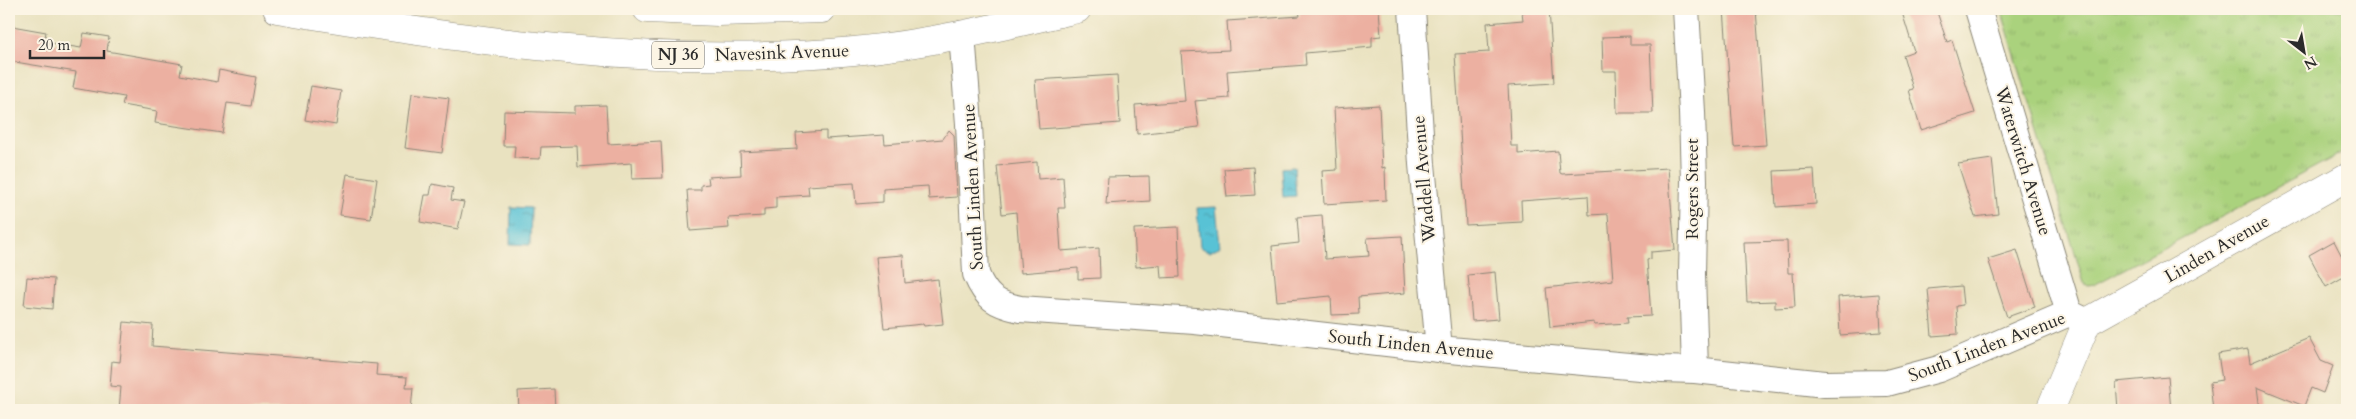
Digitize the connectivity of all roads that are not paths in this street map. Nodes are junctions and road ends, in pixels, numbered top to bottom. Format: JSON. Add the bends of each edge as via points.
{"nodes":[{"id":1,"x":276,"y":9,"type":"edge"},
{"id":2,"x":647,"y":9,"type":"edge"},
{"id":3,"x":822,"y":9,"type":"edge"},
{"id":4,"x":1077,"y":9,"type":"edge"},
{"id":5,"x":1412,"y":9,"type":"edge"},
{"id":6,"x":1686,"y":9,"type":"edge"},
{"id":7,"x":1978,"y":9,"type":"edge"},
{"id":8,"x":962,"y":34,"type":"junction"},
{"id":9,"x":2347,"y":177,"type":"edge"},
{"id":10,"x":2078,"y":318,"type":"junction"},
{"id":11,"x":1439,"y":348,"type":"junction"},
{"id":12,"x":1695,"y":370,"type":"junction"},
{"id":13,"x":2050,"y":410,"type":"edge"}],
"edges":[{"from":1,"to":8,"type":"main road","name":"Navesink Avenue","number":"NJ 36","via":[[498,42],[641,54],[766,56],[835,52]]},
{"from":2,"to":3,"type":"main road","via":[[718,12]]},
{"from":4,"to":8,"type":"main road","name":"Navesink Avenue","number":"NJ 36"},
{"from":5,"to":11,"type":"street","name":"Waddell Avenue"},
{"from":6,"to":12,"type":"street","name":"Rogers Street","via":[[1694,181]]},
{"from":7,"to":10,"type":"street","name":"Waterwitch Avenue"},
{"from":8,"to":11,"type":"street","name":"South Linden Avenue","via":[[976,274],[981,288],[989,297],[1002,305],[1020,309],[1195,321]]},
{"from":9,"to":10,"type":"main road","name":"Linden Avenue"},
{"from":10,"to":12,"type":"street","name":"South Linden Avenue","via":[[1939,369],[1887,383],[1825,384]]},
{"from":10,"to":13,"type":"main road"},
{"from":11,"to":12,"type":"street","name":"South Linden Avenue"}]}
